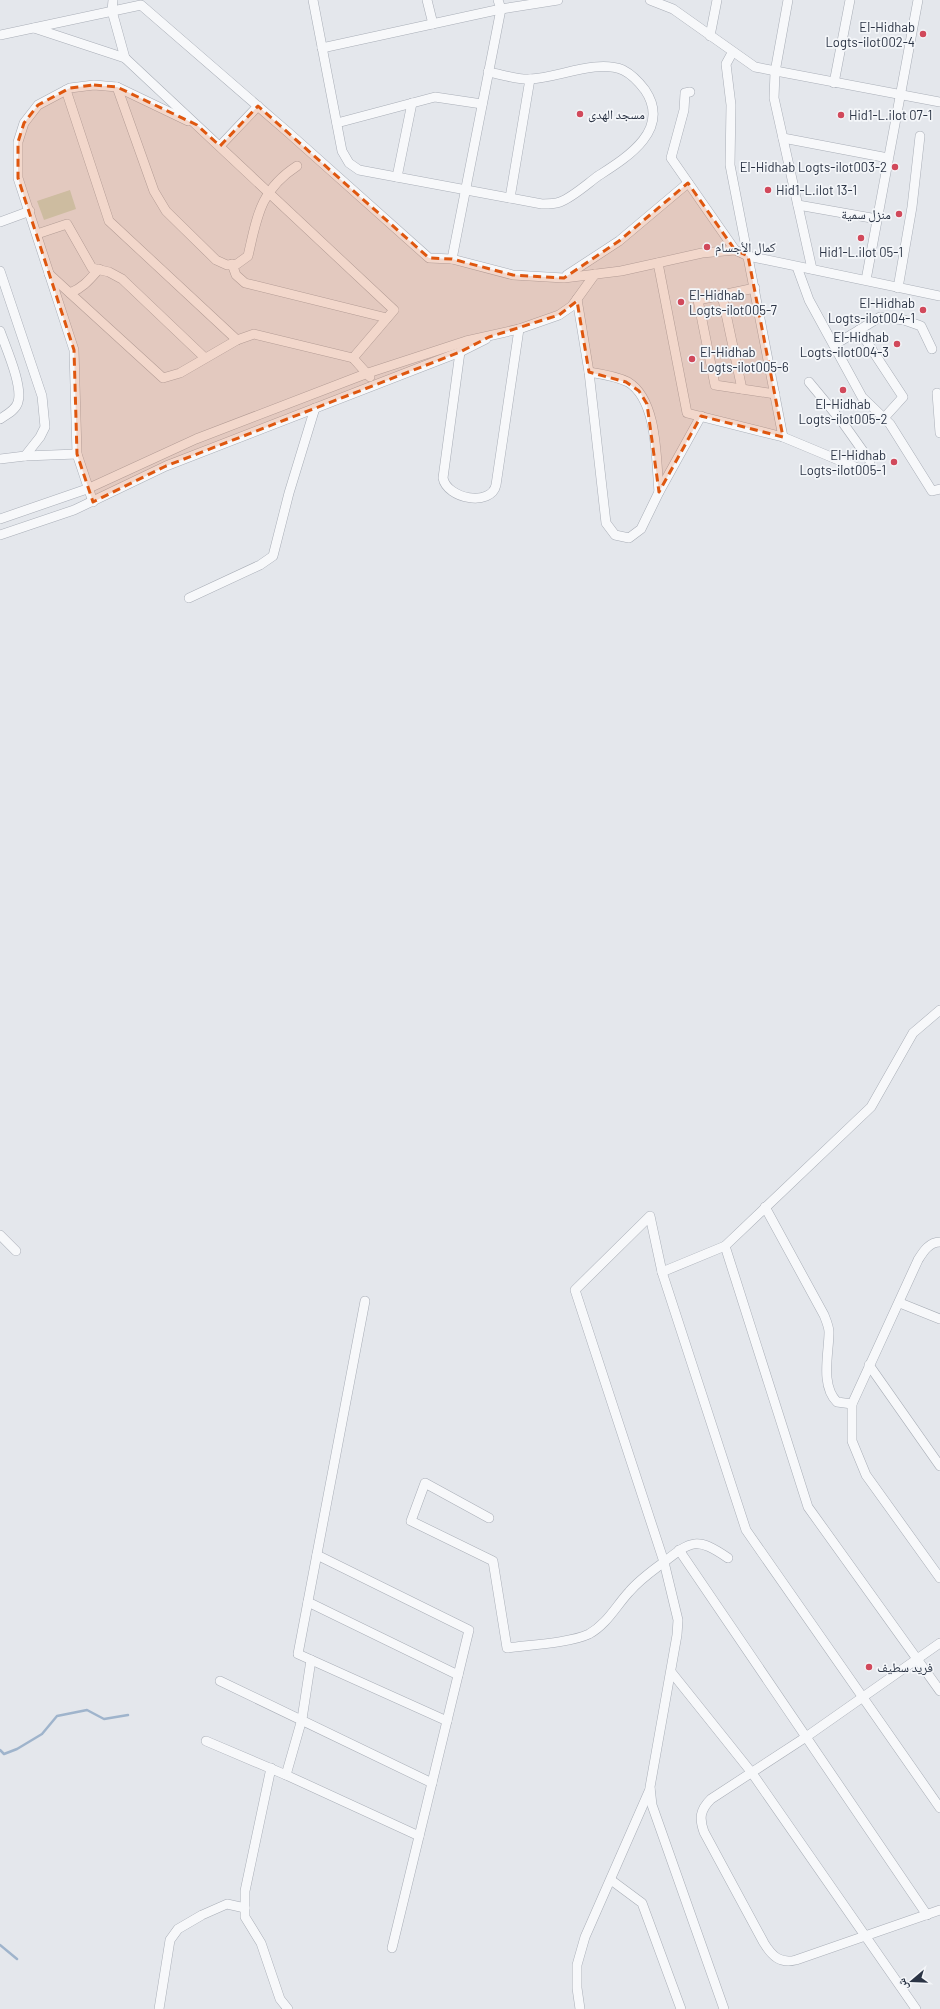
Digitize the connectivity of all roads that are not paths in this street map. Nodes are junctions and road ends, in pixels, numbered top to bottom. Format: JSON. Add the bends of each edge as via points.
{"nodes":[{"id":1,"x":113,"y":0,"type":"edge"},
{"id":2,"x":313,"y":0,"type":"edge"},
{"id":3,"x":427,"y":0,"type":"edge"},
{"id":4,"x":558,"y":0,"type":"edge"},
{"id":5,"x":650,"y":0,"type":"edge"},
{"id":6,"x":717,"y":0,"type":"edge"},
{"id":7,"x":788,"y":0,"type":"edge"},
{"id":8,"x":918,"y":0,"type":"edge"},
{"id":9,"x":847,"y":1,"type":"edge"},
{"id":10,"x":499,"y":5,"type":"edge"},
{"id":11,"x":112,"y":11,"type":"junction"},
{"id":12,"x":433,"y":24,"type":"junction"},
{"id":13,"x":33,"y":28,"type":"junction"},
{"id":14,"x":0,"y":35,"type":"edge"},
{"id":15,"x":710,"y":36,"type":"junction"},
{"id":16,"x":322,"y":48,"type":"junction"},
{"id":17,"x":732,"y":53,"type":"junction"},
{"id":18,"x":125,"y":58,"type":"junction"},
{"id":19,"x":488,"y":72,"type":"junction"},
{"id":20,"x":775,"y":72,"type":"junction"},
{"id":21,"x":530,"y":79,"type":"junction"},
{"id":22,"x":834,"y":83,"type":"junction"},
{"id":23,"x":117,"y":87,"type":"junction"},
{"id":24,"x":66,"y":90,"type":"junction"},
{"id":25,"x":690,"y":92,"type":"dead end"},
{"id":26,"x":900,"y":95,"type":"junction"},
{"id":27,"x":940,"y":102,"type":"edge"},
{"id":28,"x":412,"y":103,"type":"junction"},
{"id":29,"x":482,"y":104,"type":"junction"},
{"id":30,"x":258,"y":106,"type":"junction"},
{"id":31,"x":337,"y":123,"type":"junction"},
{"id":32,"x":197,"y":125,"type":"junction"},
{"id":33,"x":920,"y":136,"type":"dead end"},
{"id":34,"x":783,"y":138,"type":"junction"},
{"id":35,"x":220,"y":146,"type":"junction"},
{"id":36,"x":888,"y":158,"type":"junction"},
{"id":37,"x":297,"y":166,"type":"dead end"},
{"id":38,"x":397,"y":177,"type":"junction"},
{"id":39,"x":688,"y":183,"type":"junction"},
{"id":40,"x":465,"y":189,"type":"junction"},
{"id":41,"x":268,"y":192,"type":"junction"},
{"id":42,"x":510,"y":198,"type":"junction"},
{"id":43,"x":798,"y":205,"type":"junction"},
{"id":44,"x":30,"y":211,"type":"junction"},
{"id":45,"x":877,"y":219,"type":"junction"},
{"id":46,"x":0,"y":222,"type":"edge"},
{"id":47,"x":37,"y":234,"type":"junction"},
{"id":48,"x":735,"y":250,"type":"junction"},
{"id":49,"x":748,"y":256,"type":"junction"},
{"id":50,"x":452,"y":259,"type":"junction"},
{"id":51,"x":658,"y":262,"type":"junction"},
{"id":52,"x":232,"y":264,"type":"junction"},
{"id":53,"x":797,"y":267,"type":"junction"},
{"id":54,"x":99,"y":269,"type":"junction"},
{"id":55,"x":812,"y":269,"type":"junction"},
{"id":56,"x":0,"y":271,"type":"edge"},
{"id":57,"x":49,"y":274,"type":"junction"},
{"id":58,"x":595,"y":274,"type":"junction"},
{"id":59,"x":564,"y":278,"type":"junction"},
{"id":60,"x":866,"y":280,"type":"junction"},
{"id":61,"x":755,"y":288,"type":"junction"},
{"id":62,"x":898,"y":288,"type":"junction"},
{"id":63,"x":70,"y":293,"type":"junction"},
{"id":64,"x":722,"y":295,"type":"junction"},
{"id":65,"x":940,"y":296,"type":"edge"},
{"id":66,"x":577,"y":299,"type":"junction"},
{"id":67,"x":387,"y":318,"type":"junction"},
{"id":68,"x":519,"y":329,"type":"junction"},
{"id":69,"x":859,"y":330,"type":"junction"},
{"id":70,"x":0,"y":331,"type":"edge"},
{"id":71,"x":489,"y":337,"type":"junction"},
{"id":72,"x":237,"y":340,"type":"junction"},
{"id":73,"x":834,"y":344,"type":"junction"},
{"id":74,"x":932,"y":349,"type":"dead end"},
{"id":75,"x":460,"y":352,"type":"junction"},
{"id":76,"x":204,"y":358,"type":"junction"},
{"id":77,"x":353,"y":358,"type":"junction"},
{"id":78,"x":589,"y":372,"type":"junction"},
{"id":79,"x":368,"y":373,"type":"junction"},
{"id":80,"x":809,"y":382,"type":"dead end"},
{"id":81,"x":375,"y":386,"type":"junction"},
{"id":82,"x":742,"y":389,"type":"junction"},
{"id":83,"x":936,"y":393,"type":"dead end"},
{"id":84,"x":776,"y":394,"type":"junction"},
{"id":85,"x":315,"y":408,"type":"junction"},
{"id":86,"x":701,"y":416,"type":"junction"},
{"id":87,"x":884,"y":418,"type":"junction"},
{"id":88,"x":0,"y":419,"type":"edge"},
{"id":89,"x":236,"y":424,"type":"junction"},
{"id":90,"x":940,"y":433,"type":"edge"},
{"id":91,"x":240,"y":436,"type":"junction"},
{"id":92,"x":783,"y":437,"type":"junction"},
{"id":93,"x":77,"y":454,"type":"junction"},
{"id":94,"x":25,"y":456,"type":"junction"},
{"id":95,"x":0,"y":459,"type":"edge"},
{"id":96,"x":87,"y":489,"type":"junction"},
{"id":97,"x":940,"y":489,"type":"edge"},
{"id":98,"x":659,"y":492,"type":"junction"},
{"id":99,"x":93,"y":502,"type":"junction"},
{"id":100,"x":0,"y":519,"type":"edge"},
{"id":101,"x":0,"y":535,"type":"edge"},
{"id":102,"x":189,"y":598,"type":"dead end"},
{"id":103,"x":940,"y":1010,"type":"edge"},
{"id":104,"x":765,"y":1208,"type":"junction"},
{"id":105,"x":0,"y":1235,"type":"edge"},
{"id":106,"x":940,"y":1242,"type":"edge"},
{"id":107,"x":725,"y":1246,"type":"junction"},
{"id":108,"x":16,"y":1251,"type":"dead end"},
{"id":109,"x":662,"y":1272,"type":"junction"},
{"id":110,"x":365,"y":1301,"type":"dead end"},
{"id":111,"x":900,"y":1303,"type":"junction"},
{"id":112,"x":940,"y":1319,"type":"edge"},
{"id":113,"x":869,"y":1365,"type":"junction"},
{"id":114,"x":852,"y":1404,"type":"junction"},
{"id":115,"x":940,"y":1466,"type":"edge"},
{"id":116,"x":489,"y":1518,"type":"dead end"},
{"id":117,"x":679,"y":1550,"type":"junction"},
{"id":118,"x":317,"y":1555,"type":"junction"},
{"id":119,"x":728,"y":1558,"type":"dead end"},
{"id":120,"x":664,"y":1562,"type":"junction"},
{"id":121,"x":940,"y":1578,"type":"edge"},
{"id":122,"x":308,"y":1602,"type":"junction"},
{"id":123,"x":940,"y":1643,"type":"edge"},
{"id":124,"x":916,"y":1659,"type":"junction"},
{"id":125,"x":311,"y":1660,"type":"junction"},
{"id":126,"x":672,"y":1673,"type":"junction"},
{"id":127,"x":458,"y":1675,"type":"junction"},
{"id":128,"x":220,"y":1681,"type":"dead end"},
{"id":129,"x":940,"y":1691,"type":"edge"},
{"id":130,"x":864,"y":1697,"type":"junction"},
{"id":131,"x":302,"y":1718,"type":"junction"},
{"id":132,"x":447,"y":1721,"type":"junction"},
{"id":133,"x":806,"y":1737,"type":"junction"},
{"id":134,"x":206,"y":1741,"type":"dead end"},
{"id":135,"x":271,"y":1768,"type":"junction"},
{"id":136,"x":752,"y":1773,"type":"junction"},
{"id":137,"x":286,"y":1775,"type":"junction"},
{"id":138,"x":432,"y":1783,"type":"junction"},
{"id":139,"x":650,"y":1787,"type":"junction"},
{"id":140,"x":940,"y":1808,"type":"edge"},
{"id":141,"x":419,"y":1836,"type":"junction"},
{"id":142,"x":611,"y":1880,"type":"junction"},
{"id":143,"x":245,"y":1908,"type":"junction"},
{"id":144,"x":940,"y":1910,"type":"edge"},
{"id":145,"x":927,"y":1915,"type":"junction"},
{"id":146,"x":867,"y":1936,"type":"junction"},
{"id":147,"x":392,"y":1948,"type":"dead end"},
{"id":148,"x":159,"y":2009,"type":"edge"},
{"id":149,"x":288,"y":2009,"type":"edge"},
{"id":150,"x":580,"y":2009,"type":"edge"},
{"id":151,"x":681,"y":2009,"type":"edge"},
{"id":152,"x":724,"y":2009,"type":"edge"},
{"id":153,"x":916,"y":2009,"type":"edge"}],
"edges":[{"from":1,"to":11,"type":"street"},
{"from":2,"to":16,"type":"street"},
{"from":3,"to":12,"type":"street"},
{"from":4,"to":10,"type":"street"},
{"from":5,"to":15,"type":"street","via":[[673,9]]},
{"from":6,"to":15,"type":"street"},
{"from":7,"to":20,"type":"street"},
{"from":8,"to":26,"type":"street"},
{"from":9,"to":22,"type":"street"},
{"from":10,"to":12,"type":"street"},
{"from":10,"to":19,"type":"street"},
{"from":11,"to":13,"type":"street"},
{"from":11,"to":18,"type":"street"},
{"from":11,"to":30,"type":"street","via":[[141,6]]},
{"from":12,"to":16,"type":"street"},
{"from":13,"to":14,"type":"street"},
{"from":13,"to":18,"type":"street"},
{"from":15,"to":17,"type":"street"},
{"from":16,"to":31,"type":"street"},
{"from":17,"to":20,"type":"street","via":[[755,67]]},
{"from":17,"to":49,"type":"street","via":[[726,64],[731,105],[730,165]]},
{"from":18,"to":32,"type":"street"},
{"from":19,"to":21,"type":"street"},
{"from":19,"to":29,"type":"street"},
{"from":20,"to":22,"type":"street"},
{"from":20,"to":34,"type":"street","via":[[774,98]]},
{"from":21,"to":42,"type":"street"},
{"from":21,"to":42,"type":"street","via":[[592,68],[622,70],[638,79],[648,94],[654,111],[651,126],[642,143],[628,156],[560,202],[542,204]]},
{"from":22,"to":26,"type":"street"},
{"from":23,"to":24,"type":"street","via":[[94,84]]},
{"from":23,"to":32,"type":"street"},
{"from":23,"to":52,"type":"street","via":[[154,191],[166,212],[216,260],[226,265]]},
{"from":24,"to":44,"type":"street","via":[[38,104],[24,123],[18,142],[18,178]]},
{"from":24,"to":72,"type":"street","via":[[109,221]]},
{"from":25,"to":39,"type":"street","via":[[685,93],[684,110],[671,158]]},
{"from":26,"to":27,"type":"street"},
{"from":26,"to":36,"type":"street"},
{"from":28,"to":29,"type":"street","via":[[435,97]]},
{"from":28,"to":31,"type":"street"},
{"from":28,"to":38,"type":"street"},
{"from":29,"to":40,"type":"street"},
{"from":30,"to":35,"type":"street"},
{"from":30,"to":50,"type":"street","via":[[429,258]]},
{"from":31,"to":38,"type":"street","via":[[342,150],[349,163],[359,170]]},
{"from":32,"to":35,"type":"street"},
{"from":33,"to":62,"type":"street","via":[[912,208]]},
{"from":34,"to":36,"type":"street"},
{"from":34,"to":43,"type":"street"},
{"from":35,"to":41,"type":"street"},
{"from":36,"to":45,"type":"street"},
{"from":37,"to":41,"type":"street"},
{"from":38,"to":40,"type":"street"},
{"from":39,"to":48,"type":"street"},
{"from":39,"to":59,"type":"street","via":[[619,241]]},
{"from":40,"to":42,"type":"street"},
{"from":40,"to":50,"type":"street"},
{"from":41,"to":52,"type":"street","via":[[256,218],[248,256],[237,264]]},
{"from":41,"to":67,"type":"street","via":[[394,310]]},
{"from":43,"to":45,"type":"street"},
{"from":43,"to":55,"type":"street"},
{"from":44,"to":46,"type":"street"},
{"from":44,"to":47,"type":"street"},
{"from":45,"to":60,"type":"street"},
{"from":47,"to":54,"type":"street","via":[[67,224],[92,268]]},
{"from":47,"to":57,"type":"street"},
{"from":48,"to":49,"type":"street"},
{"from":48,"to":51,"type":"street","via":[[702,253]]},
{"from":49,"to":53,"type":"street"},
{"from":49,"to":61,"type":"street"},
{"from":50,"to":59,"type":"street","via":[[513,275]]},
{"from":51,"to":58,"type":"street"},
{"from":51,"to":86,"type":"street","via":[[687,413]]},
{"from":52,"to":67,"type":"street","via":[[236,275],[245,283]]},
{"from":53,"to":55,"type":"street"},
{"from":53,"to":73,"type":"street","via":[[809,300]]},
{"from":54,"to":63,"type":"street","via":[[83,286]]},
{"from":54,"to":76,"type":"street","via":[[122,279]]},
{"from":55,"to":60,"type":"street"},
{"from":56,"to":94,"type":"street","via":[[42,396],[45,426]]},
{"from":57,"to":63,"type":"street"},
{"from":57,"to":93,"type":"street","via":[[74,350]]},
{"from":58,"to":59,"type":"street"},
{"from":58,"to":66,"type":"street"},
{"from":60,"to":62,"type":"street"},
{"from":61,"to":64,"type":"street"},
{"from":61,"to":84,"type":"street"},
{"from":62,"to":65,"type":"street"},
{"from":63,"to":76,"type":"street","via":[[163,378],[180,373]]},
{"from":64,"to":82,"type":"street"},
{"from":64,"to":82,"type":"street","via":[[698,300],[715,385]]},
{"from":66,"to":68,"type":"street","via":[[559,315]]},
{"from":66,"to":78,"type":"street"},
{"from":67,"to":77,"type":"street"},
{"from":68,"to":71,"type":"street"},
{"from":68,"to":75,"type":"street","via":[[496,485],[491,494],[485,497],[452,492],[443,478]]},
{"from":69,"to":73,"type":"street"},
{"from":69,"to":74,"type":"street","via":[[880,317],[904,320],[921,326]]},
{"from":69,"to":87,"type":"street","via":[[902,397]]},
{"from":70,"to":88,"type":"street","via":[[18,382],[18,402]]},
{"from":71,"to":75,"type":"street"},
{"from":71,"to":79,"type":"street","via":[[461,342]]},
{"from":72,"to":76,"type":"street"},
{"from":72,"to":77,"type":"street","via":[[254,334]]},
{"from":73,"to":87,"type":"street","via":[[862,397]]},
{"from":75,"to":81,"type":"street"},
{"from":77,"to":79,"type":"street"},
{"from":78,"to":98,"type":"street","via":[[626,382],[644,397],[650,412]]},
{"from":78,"to":98,"type":"street","via":[[606,522],[611,532],[624,538],[638,533]]},
{"from":79,"to":81,"type":"street"},
{"from":79,"to":89,"type":"street"},
{"from":80,"to":92,"type":"street","via":[[843,423],[870,461],[870,465],[866,469],[860,468]]},
{"from":81,"to":85,"type":"street"},
{"from":82,"to":84,"type":"street"},
{"from":83,"to":90,"type":"street"},
{"from":84,"to":92,"type":"street"},
{"from":85,"to":91,"type":"street"},
{"from":85,"to":102,"type":"street","via":[[273,556]]},
{"from":86,"to":92,"type":"street"},
{"from":86,"to":98,"type":"street"},
{"from":87,"to":97,"type":"street","via":[[932,491]]},
{"from":89,"to":91,"type":"street"},
{"from":89,"to":96,"type":"street","via":[[196,439]]},
{"from":91,"to":99,"type":"street","via":[[166,466]]},
{"from":93,"to":94,"type":"street"},
{"from":93,"to":96,"type":"street"},
{"from":94,"to":95,"type":"street"},
{"from":96,"to":99,"type":"street"},
{"from":96,"to":100,"type":"street"},
{"from":99,"to":101,"type":"street"},
{"from":103,"to":104,"type":"street","via":[[912,1033],[871,1107]]},
{"from":104,"to":107,"type":"street"},
{"from":104,"to":114,"type":"street","via":[[824,1315],[830,1331],[827,1377],[831,1393],[837,1402]]},
{"from":105,"to":108,"type":"street"},
{"from":106,"to":111,"type":"street","via":[[925,1249]]},
{"from":107,"to":109,"type":"street"},
{"from":107,"to":124,"type":"street","via":[[808,1507]]},
{"from":109,"to":120,"type":"street","via":[[650,1216],[575,1290]]},
{"from":109,"to":130,"type":"street","via":[[746,1530]]},
{"from":110,"to":118,"type":"street"},
{"from":111,"to":112,"type":"street"},
{"from":111,"to":113,"type":"street"},
{"from":113,"to":114,"type":"street"},
{"from":113,"to":115,"type":"street"},
{"from":114,"to":121,"type":"street","via":[[852,1441],[866,1475]]},
{"from":116,"to":120,"type":"street","via":[[425,1483],[411,1521],[493,1562],[507,1648],[588,1634],[608,1619],[648,1573]]},
{"from":117,"to":119,"type":"street","via":[[688,1544],[700,1543]]},
{"from":117,"to":120,"type":"street"},
{"from":117,"to":133,"type":"street"},
{"from":118,"to":122,"type":"street"},
{"from":118,"to":127,"type":"street","via":[[469,1630]]},
{"from":120,"to":126,"type":"street","via":[[678,1620]]},
{"from":122,"to":125,"type":"street","via":[[298,1654]]},
{"from":122,"to":127,"type":"street"},
{"from":123,"to":124,"type":"street"},
{"from":124,"to":129,"type":"street"},
{"from":124,"to":130,"type":"street"},
{"from":125,"to":131,"type":"street"},
{"from":125,"to":132,"type":"street"},
{"from":126,"to":136,"type":"street"},
{"from":126,"to":139,"type":"street"},
{"from":127,"to":132,"type":"street"},
{"from":128,"to":131,"type":"street"},
{"from":130,"to":133,"type":"street"},
{"from":130,"to":140,"type":"street"},
{"from":131,"to":137,"type":"street"},
{"from":131,"to":138,"type":"street"},
{"from":132,"to":138,"type":"street"},
{"from":133,"to":136,"type":"street"},
{"from":133,"to":145,"type":"street"},
{"from":134,"to":135,"type":"street"},
{"from":135,"to":137,"type":"street"},
{"from":135,"to":143,"type":"street","via":[[245,1891]]},
{"from":136,"to":146,"type":"street"},
{"from":136,"to":146,"type":"street","via":[[711,1799],[700,1814],[700,1822],[769,1952],[787,1962]]},
{"from":137,"to":141,"type":"street"},
{"from":138,"to":141,"type":"street"},
{"from":139,"to":142,"type":"street"},
{"from":139,"to":152,"type":"street","via":[[652,1805]]},
{"from":141,"to":147,"type":"street"},
{"from":142,"to":150,"type":"street","via":[[585,1937],[577,1965]]},
{"from":142,"to":151,"type":"street","via":[[642,1903]]},
{"from":143,"to":148,"type":"street","via":[[227,1904],[178,1929],[170,1940]]},
{"from":143,"to":149,"type":"street","via":[[245,1917],[261,1943],[280,1999]]},
{"from":144,"to":145,"type":"street"},
{"from":145,"to":146,"type":"street"},
{"from":146,"to":153,"type":"street"}]}
